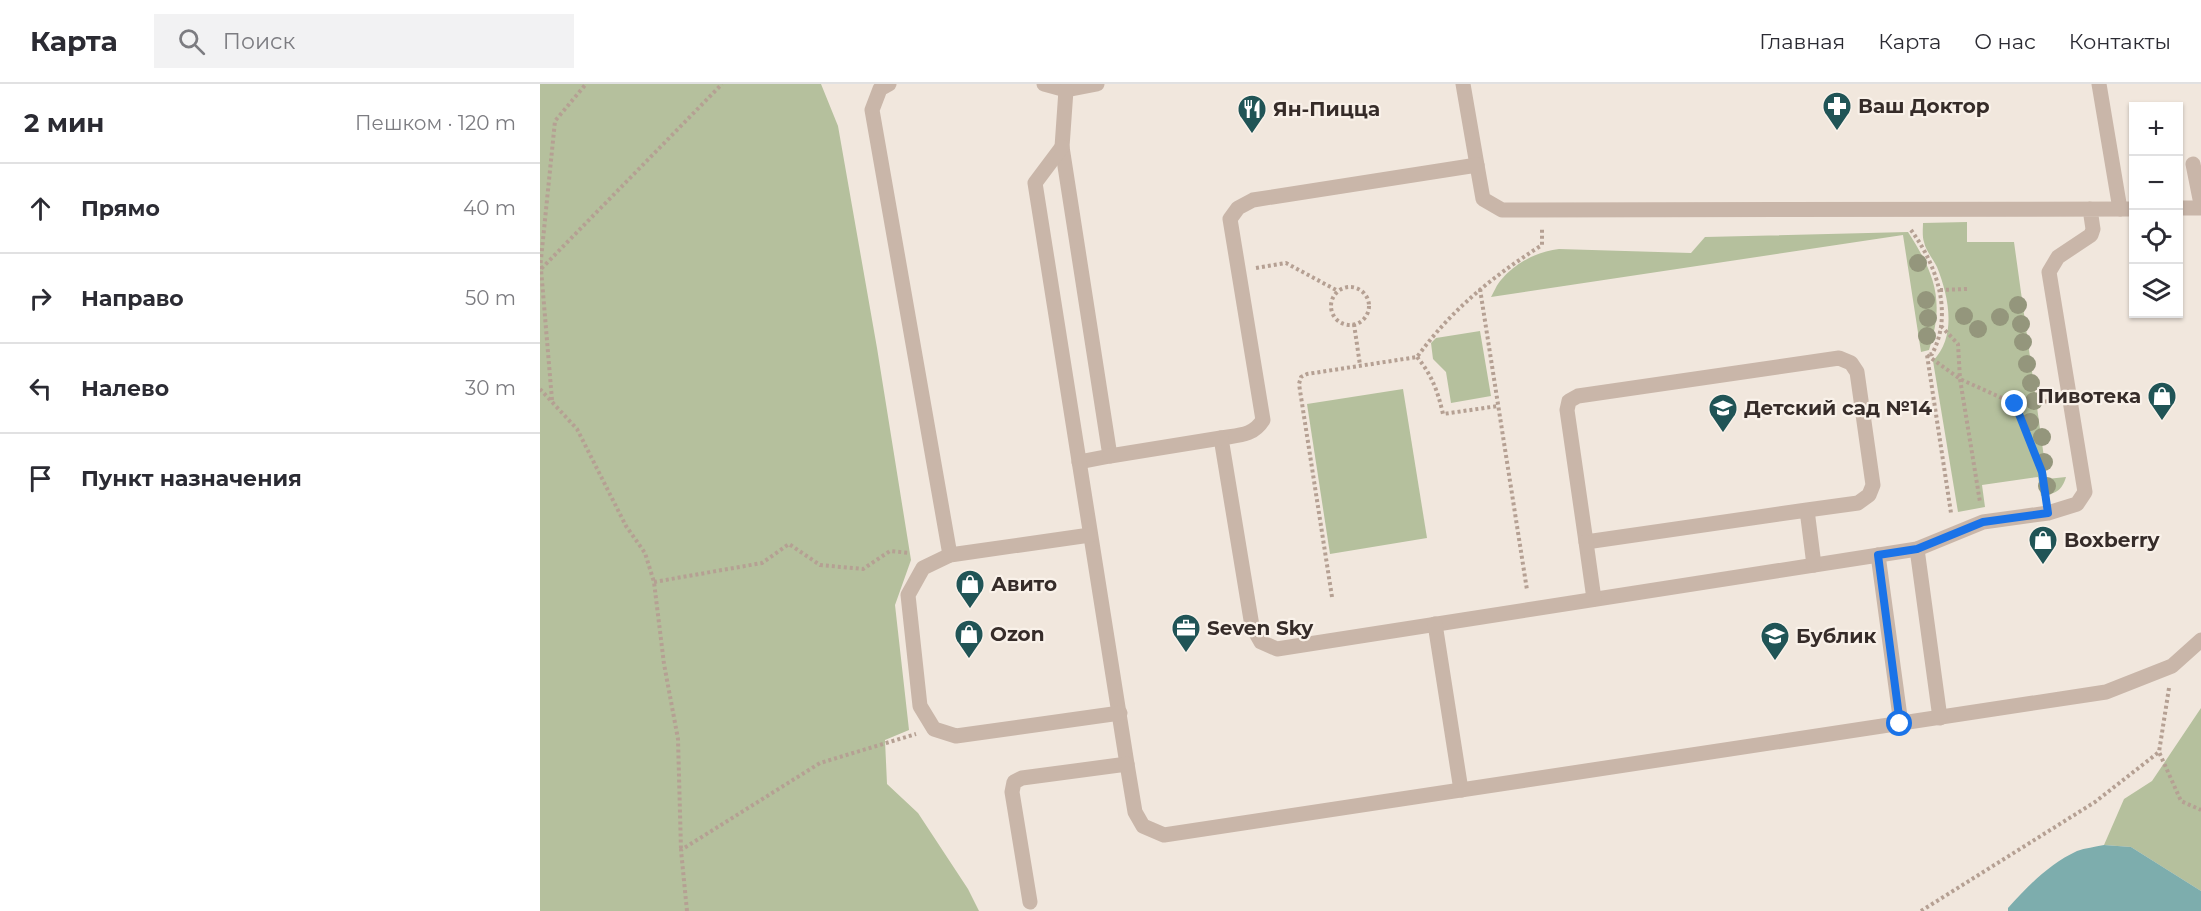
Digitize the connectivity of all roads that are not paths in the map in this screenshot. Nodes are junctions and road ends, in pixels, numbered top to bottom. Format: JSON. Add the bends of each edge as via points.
{"nodes":[{"id":1,"x":889,"y":84,"type":"edge"},
{"id":2,"x":1044,"y":84,"type":"edge"},
{"id":3,"x":1097,"y":84,"type":"edge"},
{"id":4,"x":1462,"y":84,"type":"edge"},
{"id":5,"x":2099,"y":84,"type":"edge"},
{"id":6,"x":1066,"y":90,"type":"junction"},
{"id":7,"x":1062,"y":147,"type":"junction"},
{"id":8,"x":2193,"y":164,"type":"dead end"},
{"id":9,"x":1477,"y":165,"type":"junction"},
{"id":10,"x":2201,"y":206,"type":"edge"},
{"id":11,"x":2183,"y":208,"type":"edge"},
{"id":12,"x":2090,"y":209,"type":"junction"},
{"id":13,"x":2127,"y":209,"type":"edge"},
{"id":14,"x":1221,"y":438,"type":"junction"},
{"id":15,"x":1110,"y":456,"type":"junction"},
{"id":16,"x":1079,"y":462,"type":"junction"},
{"id":17,"x":1807,"y":510,"type":"junction"},
{"id":18,"x":1090,"y":535,"type":"junction"},
{"id":19,"x":1586,"y":542,"type":"junction"},
{"id":20,"x":1917,"y":549,"type":"junction"},
{"id":21,"x":950,"y":555,"type":"junction"},
{"id":22,"x":1878,"y":555,"type":"junction"},
{"id":23,"x":1814,"y":564,"type":"junction"},
{"id":24,"x":1594,"y":599,"type":"junction"},
{"id":25,"x":1435,"y":624,"type":"junction"},
{"id":26,"x":2201,"y":640,"type":"edge"},
{"id":27,"x":2201,"y":649,"type":"edge"},
{"id":28,"x":2172,"y":666,"type":"junction"},
{"id":29,"x":1120,"y":713,"type":"junction"},
{"id":30,"x":1940,"y":718,"type":"junction"},
{"id":31,"x":1900,"y":724,"type":"junction"},
{"id":32,"x":1127,"y":764,"type":"junction"},
{"id":33,"x":1461,"y":790,"type":"junction"},
{"id":34,"x":1030,"y":902,"type":"dead end"}],
"edges":[{"from":1,"to":21,"type":"street","via":[[880,88],[872,110]]},
{"from":2,"to":6,"type":"street"},
{"from":3,"to":6,"type":"street"},
{"from":4,"to":9,"type":"street"},
{"from":5,"to":13,"type":"street"},
{"from":6,"to":7,"type":"street"},
{"from":7,"to":15,"type":"street"},
{"from":7,"to":16,"type":"street","via":[[1035,183]]},
{"from":8,"to":10,"type":"street"},
{"from":9,"to":12,"type":"street","via":[[1483,199],[1502,210]]},
{"from":9,"to":14,"type":"street","via":[[1253,200],[1238,208],[1230,219],[1263,420],[1257,429],[1246,434]]},
{"from":10,"to":11,"type":"street"},
{"from":12,"to":13,"type":"street"},
{"from":12,"to":20,"type":"street","via":[[2091,235],[2058,257],[2049,272],[2085,492],[2077,504],[2048,513],[1983,522]]},
{"from":14,"to":15,"type":"street"},
{"from":14,"to":25,"type":"street","via":[[1252,626],[1261,642],[1277,649]]},
{"from":15,"to":16,"type":"street"},
{"from":16,"to":18,"type":"street"},
{"from":17,"to":19,"type":"street"},
{"from":17,"to":19,"type":"street","via":[[1857,503],[1869,495],[1873,485],[1857,372],[1851,363],[1839,358],[1578,396],[1569,401],[1567,411]]},
{"from":17,"to":23,"type":"street"},
{"from":18,"to":21,"type":"street"},
{"from":18,"to":29,"type":"street"},
{"from":19,"to":24,"type":"street"},
{"from":20,"to":22,"type":"street"},
{"from":20,"to":30,"type":"street"},
{"from":21,"to":29,"type":"street","via":[[923,568],[908,595],[920,706],[934,729],[956,736]]},
{"from":22,"to":23,"type":"street"},
{"from":22,"to":31,"type":"street"},
{"from":23,"to":24,"type":"street"},
{"from":24,"to":25,"type":"street"},
{"from":25,"to":33,"type":"street"},
{"from":26,"to":28,"type":"street"},
{"from":27,"to":28,"type":"street"},
{"from":28,"to":30,"type":"street","via":[[2106,692]]},
{"from":29,"to":32,"type":"street"},
{"from":30,"to":31,"type":"street"},
{"from":31,"to":33,"type":"street"},
{"from":32,"to":33,"type":"street","via":[[1135,812],[1143,826],[1164,835]]},
{"from":32,"to":34,"type":"street","via":[[1014,782],[1012,792]]}]}
